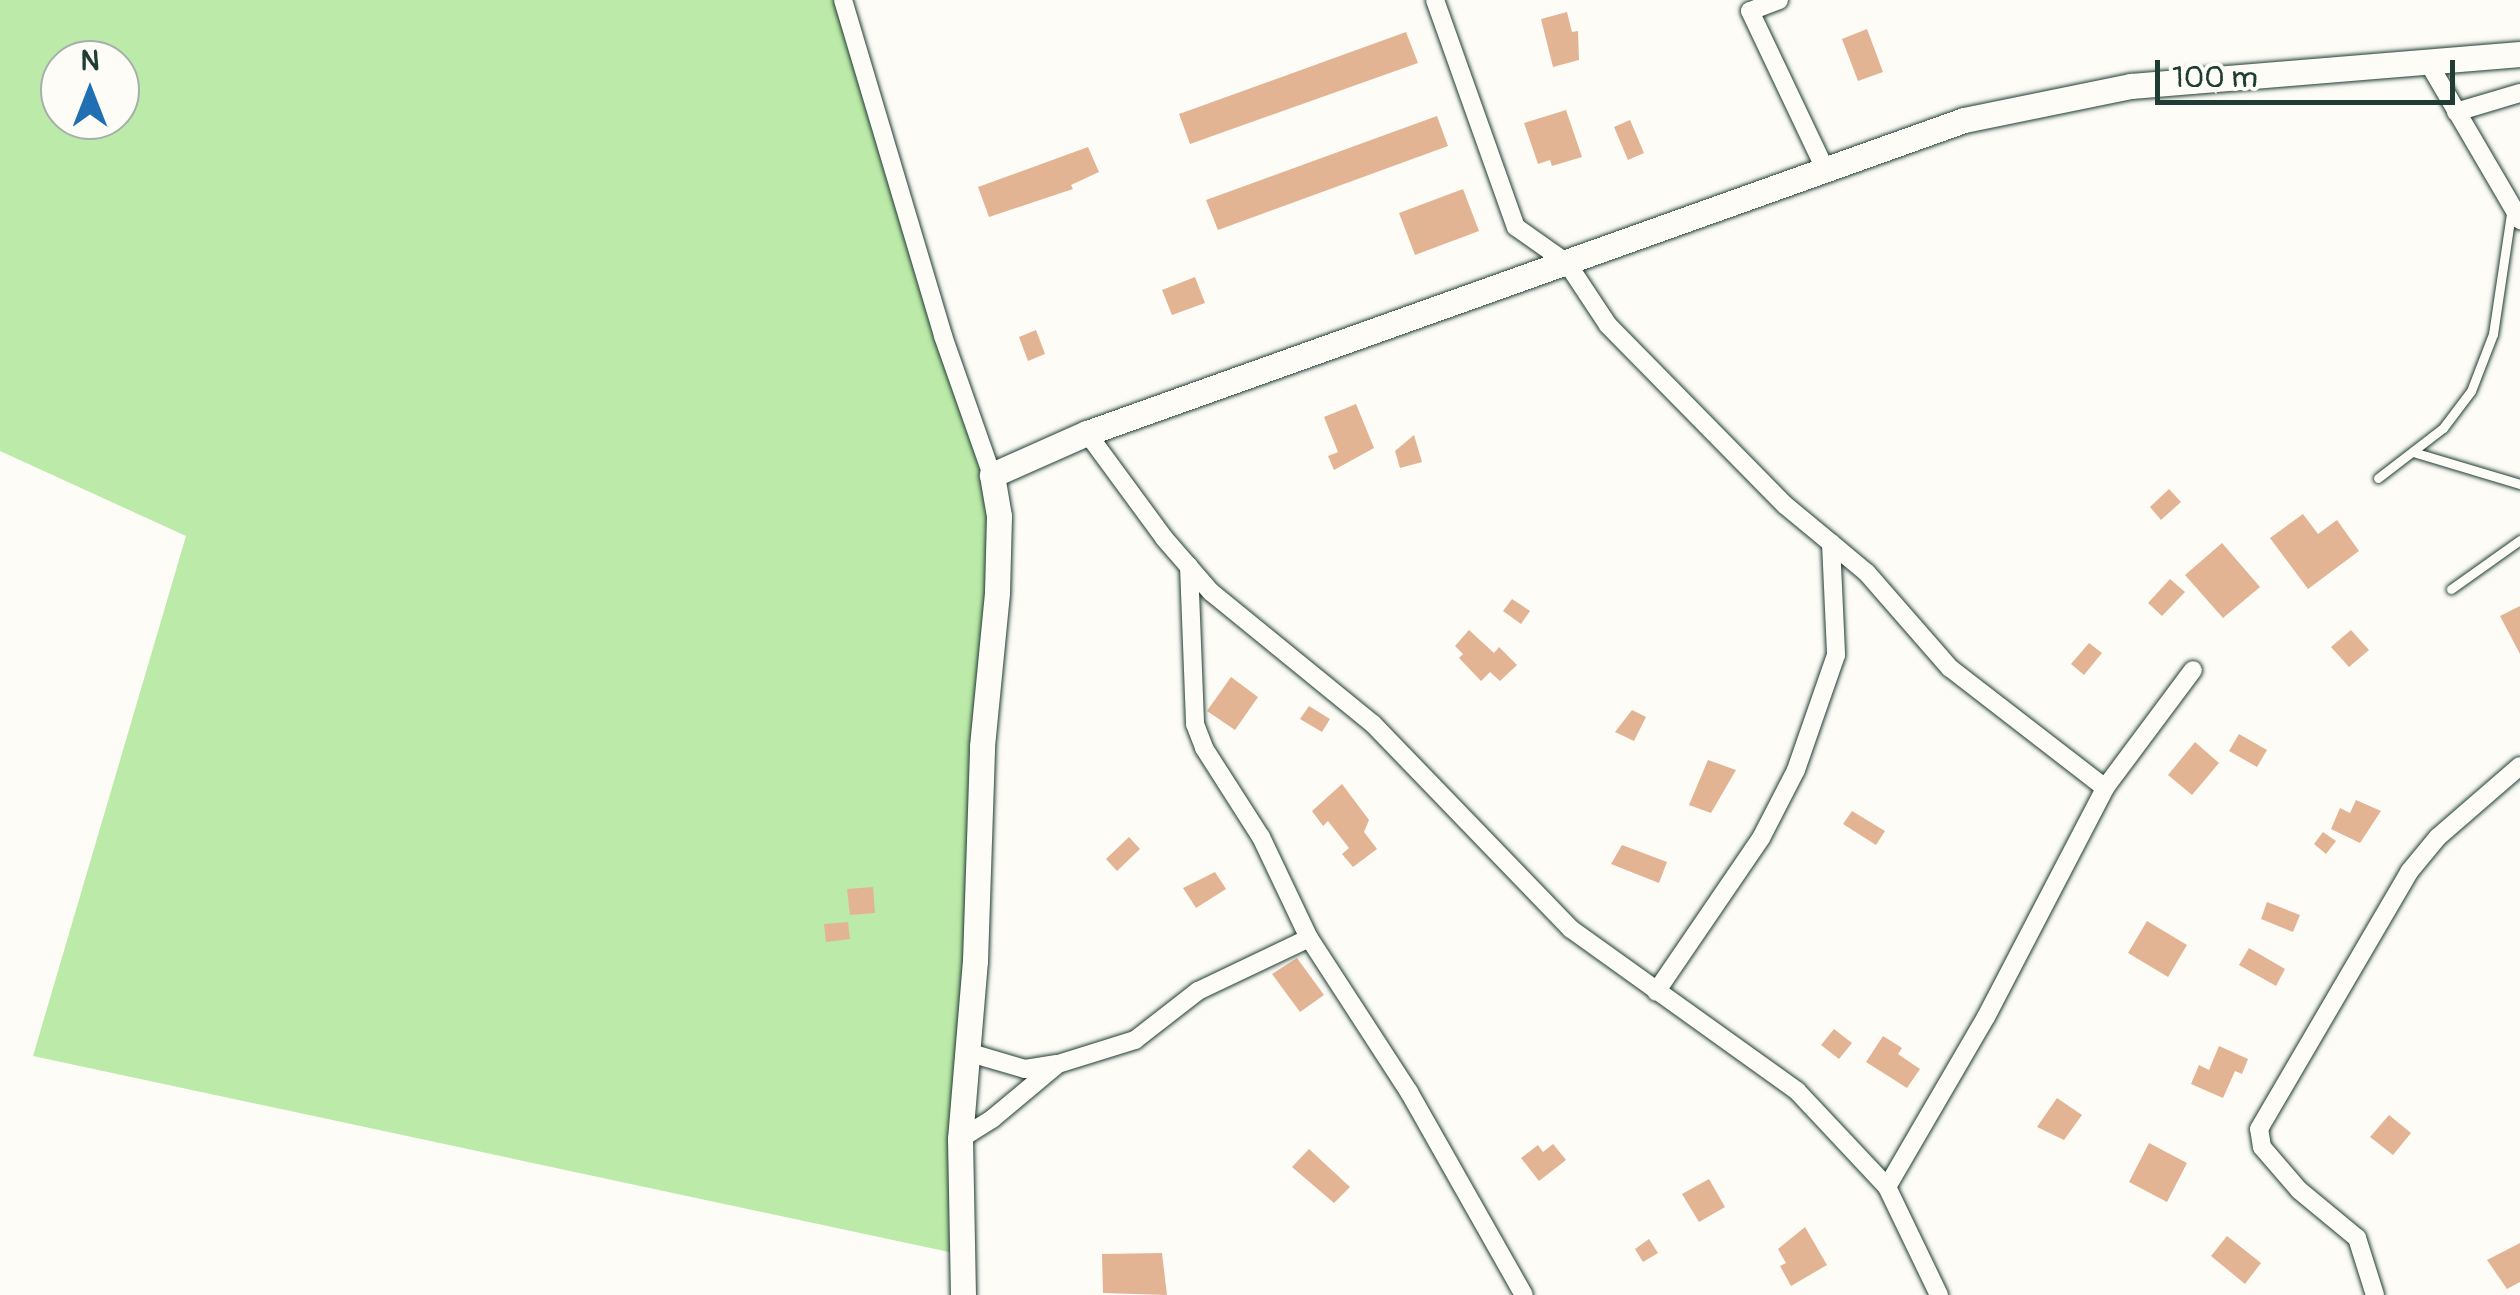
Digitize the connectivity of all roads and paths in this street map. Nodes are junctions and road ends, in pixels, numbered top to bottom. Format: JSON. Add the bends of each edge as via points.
{"nodes":[{"id":1,"x":843,"y":0,"type":"edge"},
{"id":2,"x":1435,"y":0,"type":"edge"},
{"id":3,"x":1779,"y":0,"type":"edge"},
{"id":4,"x":1748,"y":5,"type":"edge"},
{"id":5,"x":2520,"y":54,"type":"edge"},
{"id":6,"x":2428,"y":64,"type":"junction"},
{"id":7,"x":2520,"y":94,"type":"edge"},
{"id":8,"x":2456,"y":112,"type":"junction"},
{"id":9,"x":1825,"y":170,"type":"junction"},
{"id":10,"x":2516,"y":214,"type":"edge"},
{"id":11,"x":1567,"y":263,"type":"junction"},
{"id":12,"x":1087,"y":432,"type":"junction"},
{"id":13,"x":2414,"y":452,"type":"junction"},
{"id":14,"x":992,"y":475,"type":"junction"},
{"id":15,"x":2378,"y":478,"type":"dead end"},
{"id":16,"x":2520,"y":484,"type":"edge"},
{"id":17,"x":2520,"y":540,"type":"edge"},
{"id":18,"x":1832,"y":543,"type":"junction"},
{"id":19,"x":1189,"y":566,"type":"junction"},
{"id":20,"x":2450,"y":590,"type":"dead end"},
{"id":21,"x":2193,"y":670,"type":"dead end"},
{"id":22,"x":2520,"y":766,"type":"edge"},
{"id":23,"x":2105,"y":788,"type":"junction"},
{"id":24,"x":1309,"y":938,"type":"junction"},
{"id":25,"x":1656,"y":992,"type":"junction"},
{"id":26,"x":966,"y":1052,"type":"junction"},
{"id":27,"x":1058,"y":1064,"type":"junction"},
{"id":28,"x":960,"y":1138,"type":"junction"},
{"id":29,"x":1887,"y":1188,"type":"junction"},
{"id":30,"x":962,"y":1295,"type":"edge"},
{"id":31,"x":1524,"y":1295,"type":"edge"},
{"id":32,"x":1939,"y":1295,"type":"edge"},
{"id":33,"x":2375,"y":1295,"type":"edge"}],
"edges":[{"from":1,"to":14,"type":"street"},
{"from":2,"to":11,"type":"street","via":[[1513,222]]},
{"from":3,"to":4,"type":"street"},
{"from":4,"to":9,"type":"street"},
{"from":5,"to":6,"type":"street"},
{"from":6,"to":8,"type":"street"},
{"from":6,"to":9,"type":"street","via":[[2131,86],[1964,120]]},
{"from":7,"to":8,"type":"street"},
{"from":8,"to":10,"type":"street"},
{"from":9,"to":11,"type":"street"},
{"from":10,"to":13,"type":"lane","via":[[2484,364],[2443,428]]},
{"from":11,"to":12,"type":"street"},
{"from":11,"to":18,"type":"street","via":[[1608,326],[1784,505]]},
{"from":12,"to":14,"type":"street"},
{"from":12,"to":19,"type":"street"},
{"from":13,"to":15,"type":"lane"},
{"from":13,"to":16,"type":"lane"},
{"from":14,"to":26,"type":"street","via":[[997,592]]},
{"from":17,"to":20,"type":"lane"},
{"from":18,"to":23,"type":"street","via":[[1950,668]]},
{"from":18,"to":25,"type":"street","via":[[1838,641],[1796,770],[1761,838]]},
{"from":19,"to":24,"type":"street","via":[[1195,724],[1261,837]]},
{"from":19,"to":25,"type":"street","via":[[1211,592],[1373,724],[1571,929]]},
{"from":21,"to":23,"type":"street"},
{"from":22,"to":33,"type":"street","via":[[2459,817],[2409,872],[2259,1128],[2262,1147],[2299,1190],[2357,1238]]},
{"from":23,"to":29,"type":"street","via":[[1986,1017]]},
{"from":24,"to":27,"type":"street","via":[[1198,991],[1135,1040]]},
{"from":24,"to":31,"type":"street","via":[[1408,1092]]},
{"from":25,"to":29,"type":"street","via":[[1782,1077]]},
{"from":26,"to":27,"type":"street","via":[[1025,1069]]},
{"from":26,"to":28,"type":"street"},
{"from":27,"to":28,"type":"street"},
{"from":28,"to":30,"type":"street"},
{"from":29,"to":32,"type":"street"}]}
